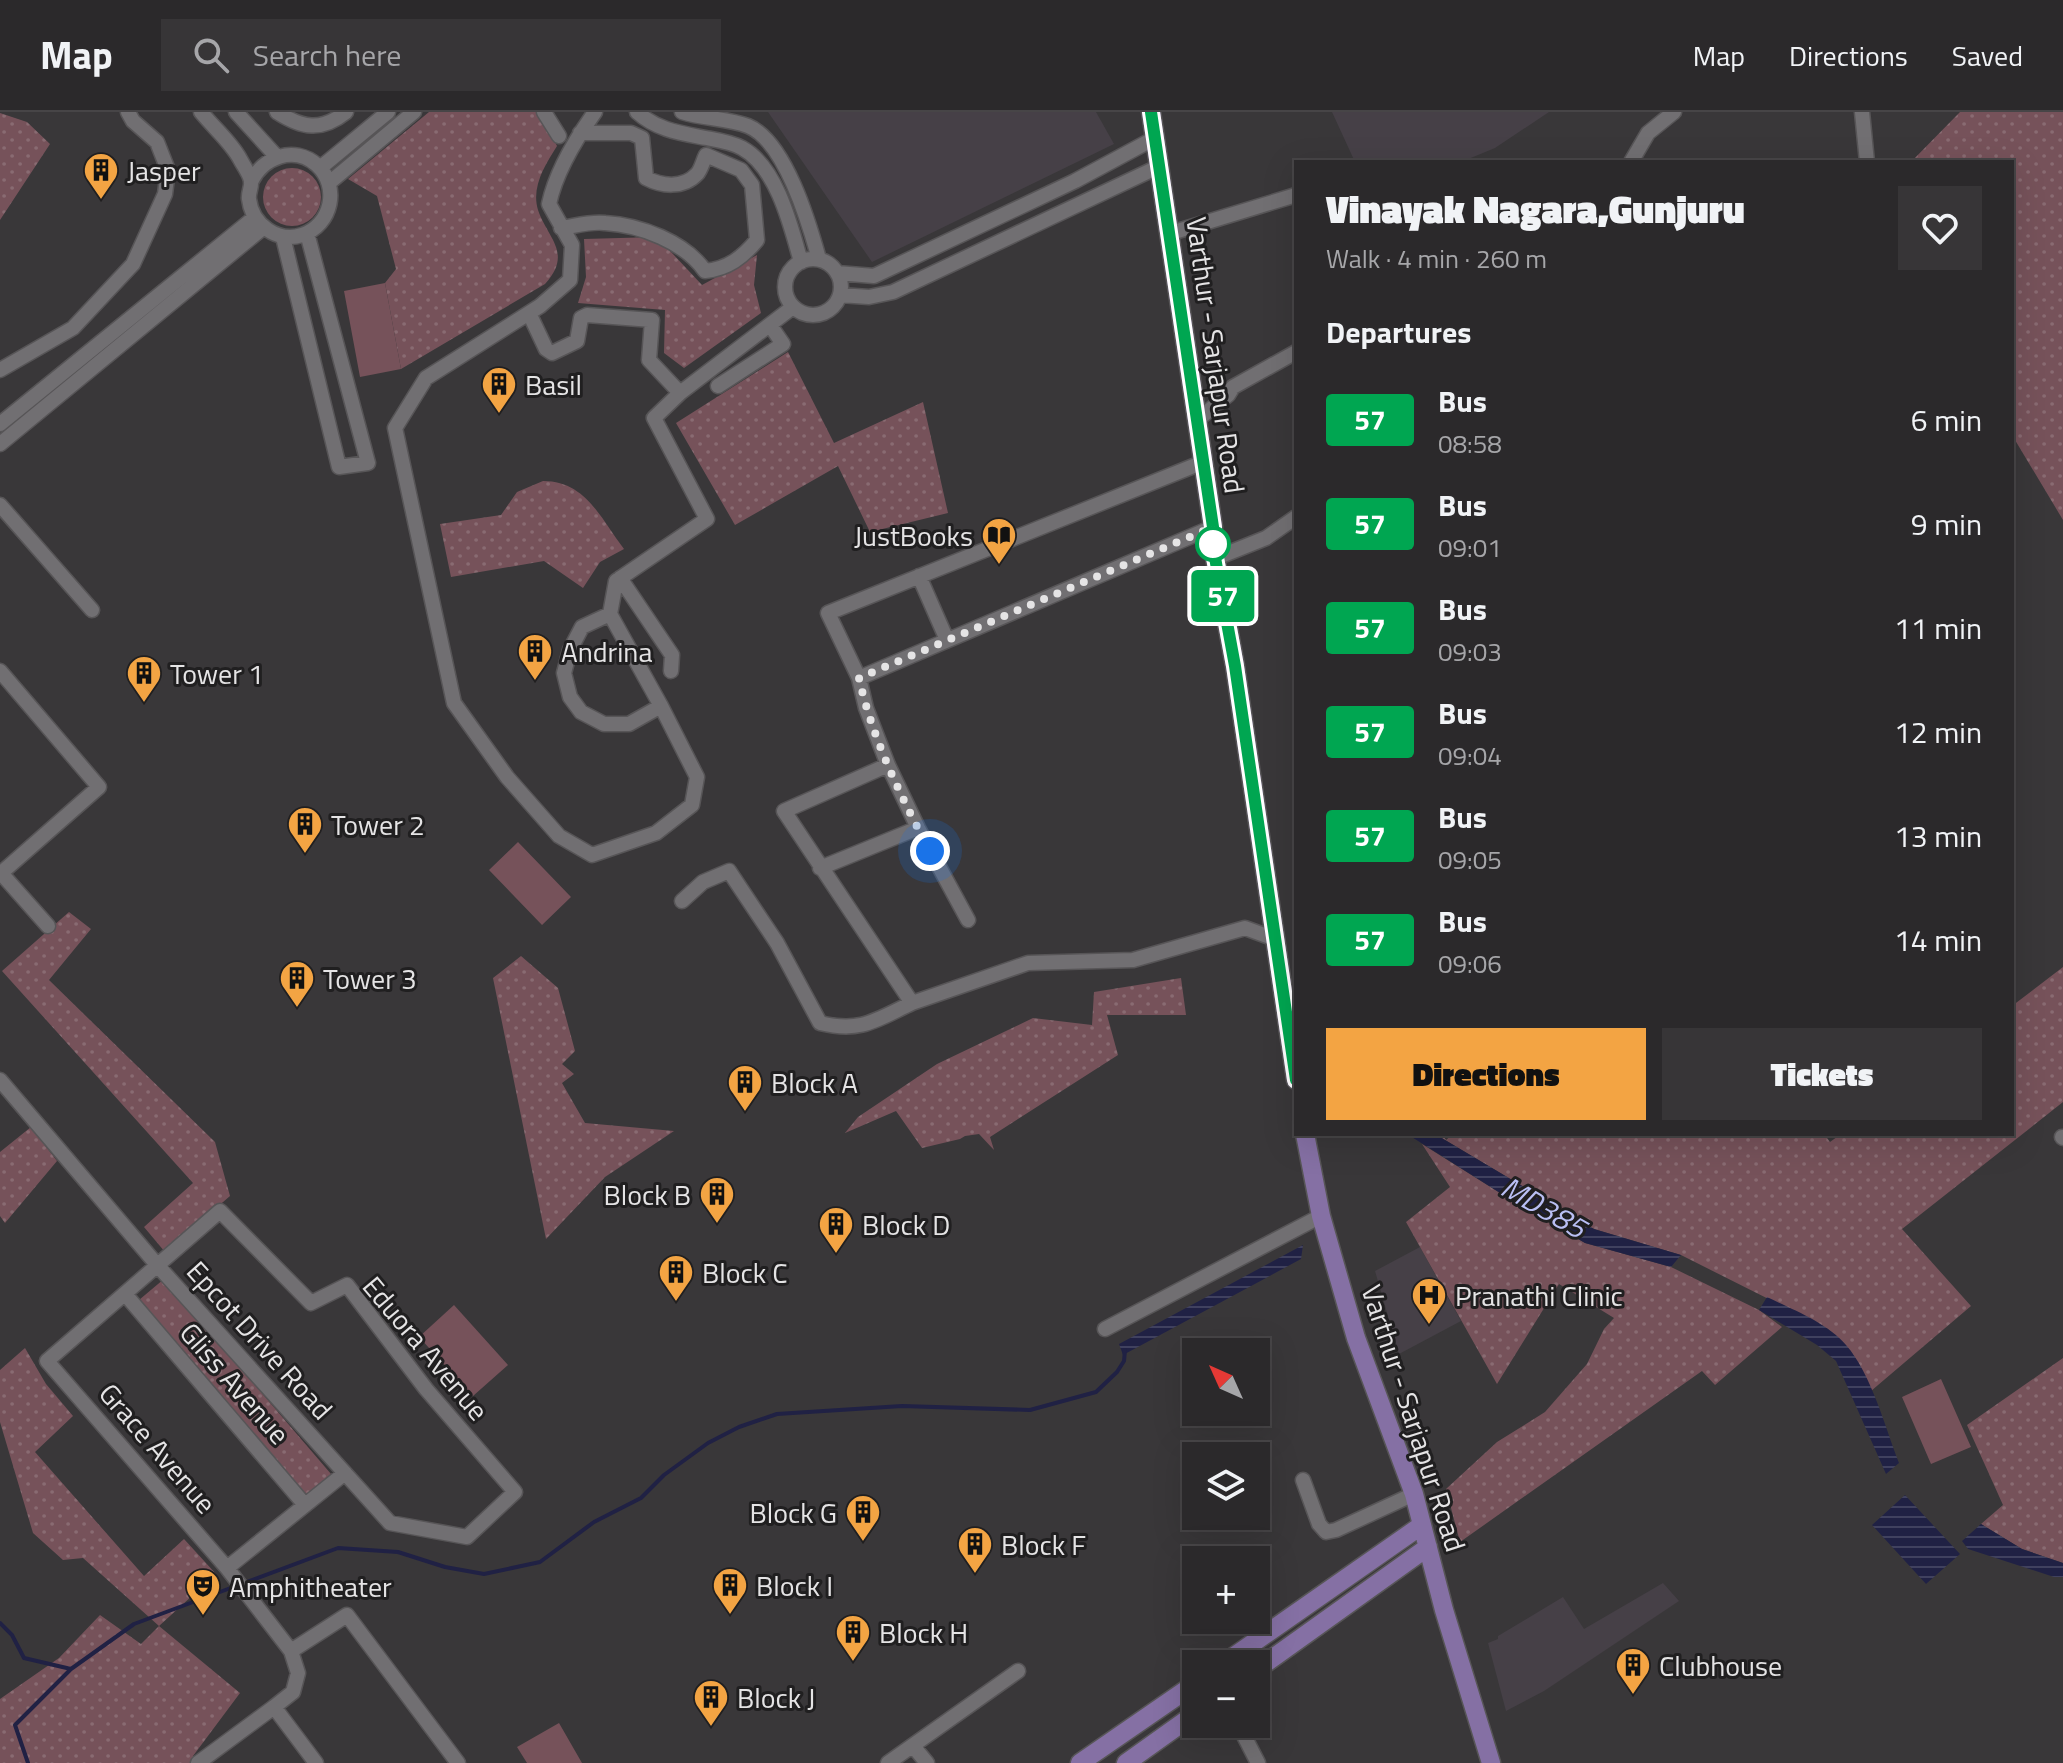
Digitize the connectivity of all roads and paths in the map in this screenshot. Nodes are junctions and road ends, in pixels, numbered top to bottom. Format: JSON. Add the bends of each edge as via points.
{"nodes":[{"id":1,"x":128,"y":112,"type":"edge"},
{"id":2,"x":201,"y":112,"type":"edge"},
{"id":3,"x":236,"y":112,"type":"edge"},
{"id":4,"x":277,"y":112,"type":"edge"},
{"id":5,"x":346,"y":112,"type":"edge"},
{"id":6,"x":388,"y":112,"type":"edge"},
{"id":7,"x":414,"y":112,"type":"edge"},
{"id":8,"x":544,"y":112,"type":"edge"},
{"id":9,"x":595,"y":112,"type":"edge"},
{"id":10,"x":637,"y":112,"type":"edge"},
{"id":11,"x":682,"y":112,"type":"edge"},
{"id":12,"x":1151,"y":112,"type":"edge"},
{"id":13,"x":1674,"y":112,"type":"edge"},
{"id":14,"x":1862,"y":112,"type":"edge"},
{"id":15,"x":580,"y":133,"type":"junction"},
{"id":16,"x":559,"y":136,"type":"dead end"},
{"id":17,"x":1155,"y":138,"type":"junction"},
{"id":18,"x":277,"y":157,"type":"junction"},
{"id":19,"x":1632,"y":160,"type":"edge"},
{"id":20,"x":1867,"y":160,"type":"edge"},
{"id":21,"x":1160,"y":166,"type":"junction"},
{"id":22,"x":320,"y":168,"type":"junction"},
{"id":23,"x":1075,"y":181,"type":"junction"},
{"id":24,"x":251,"y":182,"type":"junction"},
{"id":25,"x":329,"y":183,"type":"junction"},
{"id":26,"x":1294,"y":196,"type":"edge"},
{"id":27,"x":1083,"y":202,"type":"junction"},
{"id":28,"x":260,"y":222,"type":"junction"},
{"id":29,"x":561,"y":228,"type":"junction"},
{"id":30,"x":307,"y":233,"type":"junction"},
{"id":31,"x":1171,"y":233,"type":"junction"},
{"id":32,"x":283,"y":237,"type":"junction"},
{"id":33,"x":819,"y":259,"type":"junction"},
{"id":34,"x":801,"y":262,"type":"junction"},
{"id":35,"x":837,"y":273,"type":"junction"},
{"id":36,"x":840,"y":295,"type":"junction"},
{"id":37,"x":793,"y":307,"type":"junction"},
{"id":38,"x":529,"y":313,"type":"junction"},
{"id":39,"x":770,"y":325,"type":"junction"},
{"id":40,"x":1294,"y":353,"type":"edge"},
{"id":41,"x":0,"y":370,"type":"edge"},
{"id":42,"x":718,"y":386,"type":"dead end"},
{"id":43,"x":680,"y":393,"type":"junction"},
{"id":44,"x":1196,"y":421,"type":"junction"},
{"id":45,"x":0,"y":424,"type":"edge"},
{"id":46,"x":0,"y":444,"type":"edge"},
{"id":47,"x":1201,"y":463,"type":"junction"},
{"id":48,"x":0,"y":505,"type":"edge"},
{"id":49,"x":1294,"y":518,"type":"edge"},
{"id":50,"x":1213,"y":527,"type":"junction"},
{"id":51,"x":1216,"y":558,"type":"junction"},
{"id":52,"x":919,"y":576,"type":"junction"},
{"id":53,"x":620,"y":578,"type":"junction"},
{"id":54,"x":92,"y":610,"type":"dead end"},
{"id":55,"x":610,"y":614,"type":"junction"},
{"id":56,"x":947,"y":640,"type":"junction"},
{"id":57,"x":0,"y":671,"type":"edge"},
{"id":58,"x":671,"y":671,"type":"dead end"},
{"id":59,"x":859,"y":678,"type":"junction"},
{"id":60,"x":661,"y":706,"type":"junction"},
{"id":61,"x":888,"y":765,"type":"junction"},
{"id":62,"x":918,"y":828,"type":"junction"},
{"id":63,"x":820,"y":868,"type":"junction"},
{"id":64,"x":0,"y":873,"type":"edge"},
{"id":65,"x":682,"y":901,"type":"dead end"},
{"id":66,"x":968,"y":920,"type":"dead end"},
{"id":67,"x":48,"y":926,"type":"dead end"},
{"id":68,"x":1275,"y":939,"type":"junction"},
{"id":69,"x":912,"y":1003,"type":"junction"},
{"id":70,"x":1293,"y":1034,"type":"edge"},
{"id":71,"x":0,"y":1080,"type":"edge"},
{"id":72,"x":1305,"y":1139,"type":"edge"},
{"id":73,"x":1321,"y":1216,"type":"junction"},
{"id":74,"x":158,"y":1266,"type":"junction"},
{"id":75,"x":125,"y":1294,"type":"junction"},
{"id":76,"x":1105,"y":1329,"type":"dead end"},
{"id":77,"x":345,"y":1473,"type":"junction"},
{"id":78,"x":1303,"y":1480,"type":"dead end"},
{"id":79,"x":515,"y":1492,"type":"joint"},
{"id":80,"x":1414,"y":1494,"type":"junction"},
{"id":81,"x":305,"y":1505,"type":"junction"},
{"id":82,"x":1422,"y":1525,"type":"junction"},
{"id":83,"x":1428,"y":1547,"type":"junction"},
{"id":84,"x":227,"y":1568,"type":"junction"},
{"id":85,"x":1243,"y":1650,"type":"edge"},
{"id":86,"x":291,"y":1651,"type":"junction"},
{"id":87,"x":1270,"y":1660,"type":"edge"},
{"id":88,"x":1018,"y":1671,"type":"dead end"},
{"id":89,"x":1182,"y":1693,"type":"edge"},
{"id":90,"x":274,"y":1707,"type":"junction"},
{"id":91,"x":1182,"y":1723,"type":"edge"},
{"id":92,"x":1245,"y":1738,"type":"edge"},
{"id":93,"x":913,"y":1746,"type":"junction"},
{"id":94,"x":198,"y":1763,"type":"edge"},
{"id":95,"x":316,"y":1763,"type":"edge"},
{"id":96,"x":458,"y":1763,"type":"edge"},
{"id":97,"x":888,"y":1763,"type":"edge"},
{"id":98,"x":927,"y":1763,"type":"edge"},
{"id":99,"x":1080,"y":1763,"type":"edge"},
{"id":100,"x":1126,"y":1763,"type":"edge"},
{"id":101,"x":1258,"y":1763,"type":"edge"},
{"id":102,"x":1491,"y":1763,"type":"edge"}],
"edges":[{"from":1,"to":41,"type":"street","via":[[157,142],[168,170],[165,194],[133,264],[73,328]]},
{"from":2,"to":24,"type":"street","via":[[238,155]]},
{"from":3,"to":18,"type":"street"},
{"from":4,"to":5,"type":"street","via":[[304,127],[325,124]]},
{"from":6,"to":22,"type":"street"},
{"from":7,"to":25,"type":"street"},
{"from":8,"to":16,"type":"street"},
{"from":9,"to":15,"type":"street"},
{"from":10,"to":34,"type":"street","via":[[663,130],[742,148],[761,164],[786,210]]},
{"from":11,"to":33,"type":"street","via":[[749,127],[767,139],[791,178]]},
{"from":12,"to":17,"type":"main road","name":"Varthur - Sarjapur Road"},
{"from":13,"to":19,"type":"street","via":[[1648,133]]},
{"from":14,"to":20,"type":"street"},
{"from":15,"to":29,"type":"street","via":[[549,204]]},
{"from":15,"to":29,"type":"street","via":[[631,133],[642,138],[646,178],[659,185],[680,184],[696,174],[706,155],[741,170],[752,185],[757,240],[744,256],[719,270],[705,271],[696,258],[645,231],[603,222]]},
{"from":17,"to":21,"type":"main road","name":"Varthur - Sarjapur Road"},
{"from":17,"to":23,"type":"street"},
{"from":18,"to":22,"type":"street","via":[[298,156]]},
{"from":18,"to":24,"type":"street"},
{"from":21,"to":27,"type":"street"},
{"from":21,"to":31,"type":"main road","name":"Varthur - Sarjapur Road"},
{"from":22,"to":25,"type":"street"},
{"from":23,"to":27,"type":"street"},
{"from":23,"to":35,"type":"street","via":[[874,276]]},
{"from":24,"to":28,"type":"street","via":[[248,196]]},
{"from":25,"to":30,"type":"street","via":[[329,208]]},
{"from":26,"to":31,"type":"street"},
{"from":27,"to":36,"type":"street","via":[[893,292]]},
{"from":28,"to":32,"type":"street"},
{"from":28,"to":45,"type":"street"},
{"from":28,"to":46,"type":"street"},
{"from":29,"to":38,"type":"street","via":[[572,245],[570,280]]},
{"from":30,"to":32,"type":"street"},
{"from":30,"to":32,"type":"street","via":[[368,463],[339,467]]},
{"from":31,"to":44,"type":"main road","name":"Varthur - Sarjapur Road"},
{"from":33,"to":34,"type":"street"},
{"from":33,"to":35,"type":"street"},
{"from":34,"to":37,"type":"street","via":[[786,279],[785,294]]},
{"from":35,"to":36,"type":"street"},
{"from":36,"to":37,"type":"street","via":[[823,313],[807,315]]},
{"from":37,"to":39,"type":"street"},
{"from":38,"to":43,"type":"street","via":[[552,353],[577,341],[579,323],[587,315],[652,320],[649,360]]},
{"from":38,"to":60,"type":"street","via":[[426,378],[395,428],[454,703],[507,777],[559,836],[592,855],[656,833],[692,805],[697,777]]},
{"from":39,"to":42,"type":"street","via":[[783,344]]},
{"from":39,"to":43,"type":"street"},
{"from":40,"to":44,"type":"street","via":[[1233,387]]},
{"from":43,"to":53,"type":"street","via":[[654,418],[707,519]]},
{"from":44,"to":47,"type":"main road","name":"Varthur - Sarjapur Road"},
{"from":47,"to":50,"type":"main road","name":"Varthur - Sarjapur Road"},
{"from":47,"to":52,"type":"street"},
{"from":48,"to":54,"type":"street"},
{"from":49,"to":51,"type":"street","via":[[1266,538]]},
{"from":50,"to":51,"type":"main road","name":"Varthur - Sarjapur Road"},
{"from":50,"to":56,"type":"street"},
{"from":51,"to":68,"type":"main road","name":"Varthur - Sarjapur Road"},
{"from":52,"to":56,"type":"street"},
{"from":52,"to":59,"type":"street","via":[[828,613]]},
{"from":53,"to":55,"type":"street"},
{"from":53,"to":58,"type":"street","via":[[672,655]]},
{"from":55,"to":60,"type":"street"},
{"from":55,"to":60,"type":"street","via":[[582,627],[570,650],[564,673],[570,697],[581,712],[604,724],[629,724]]},
{"from":56,"to":59,"type":"street"},
{"from":57,"to":64,"type":"street","via":[[99,787]]},
{"from":59,"to":61,"type":"street"},
{"from":61,"to":62,"type":"street"},
{"from":61,"to":63,"type":"street","via":[[784,811]]},
{"from":62,"to":63,"type":"street"},
{"from":62,"to":66,"type":"street"},
{"from":63,"to":69,"type":"street"},
{"from":64,"to":67,"type":"street"},
{"from":65,"to":69,"type":"street","via":[[703,882],[729,871],[777,943],[820,1023],[865,1026]]},
{"from":68,"to":69,"type":"street","via":[[1245,928],[1133,960],[1028,963]]},
{"from":68,"to":70,"type":"main road","name":"Varthur - Sarjapur Road"},
{"from":71,"to":74,"type":"street","name":"Epcot Drive Road"},
{"from":72,"to":73,"type":"main road","name":"Varthur - Sarjapur Road"},
{"from":73,"to":76,"type":"street"},
{"from":73,"to":80,"type":"main road","name":"Varthur - Sarjapur Road","via":[[1356,1338]]},
{"from":74,"to":75,"type":"street"},
{"from":74,"to":77,"type":"street","name":"Epcot Drive Road"},
{"from":74,"to":79,"type":"street","name":"Eduora Avenue","via":[[220,1211],[311,1303],[347,1285],[426,1389]]},
{"from":75,"to":81,"type":"street","name":"Gliss Avenue"},
{"from":75,"to":84,"type":"street","name":"Grace Avenue","via":[[47,1361]]},
{"from":77,"to":79,"type":"street","name":"Epcot Drive Road","via":[[390,1523],[467,1537]]},
{"from":77,"to":81,"type":"street"},
{"from":78,"to":80,"type":"street","via":[[1326,1532]]},
{"from":80,"to":82,"type":"main road","name":"Varthur - Sarjapur Road"},
{"from":81,"to":84,"type":"street"},
{"from":82,"to":83,"type":"main road","name":"Varthur - Sarjapur Road"},
{"from":82,"to":85,"type":"main road"},
{"from":83,"to":87,"type":"main road"},
{"from":83,"to":102,"type":"main road","name":"Varthur - Sarjapur Road"},
{"from":84,"to":86,"type":"street","name":"Grace Avenue"},
{"from":86,"to":90,"type":"street","via":[[298,1673],[293,1692]]},
{"from":86,"to":96,"type":"street","via":[[347,1615]]},
{"from":88,"to":93,"type":"street"},
{"from":89,"to":99,"type":"main road"},
{"from":90,"to":94,"type":"street"},
{"from":90,"to":95,"type":"street"},
{"from":91,"to":100,"type":"main road"},
{"from":92,"to":101,"type":"street"},
{"from":93,"to":97,"type":"street"},
{"from":93,"to":98,"type":"street"}]}
